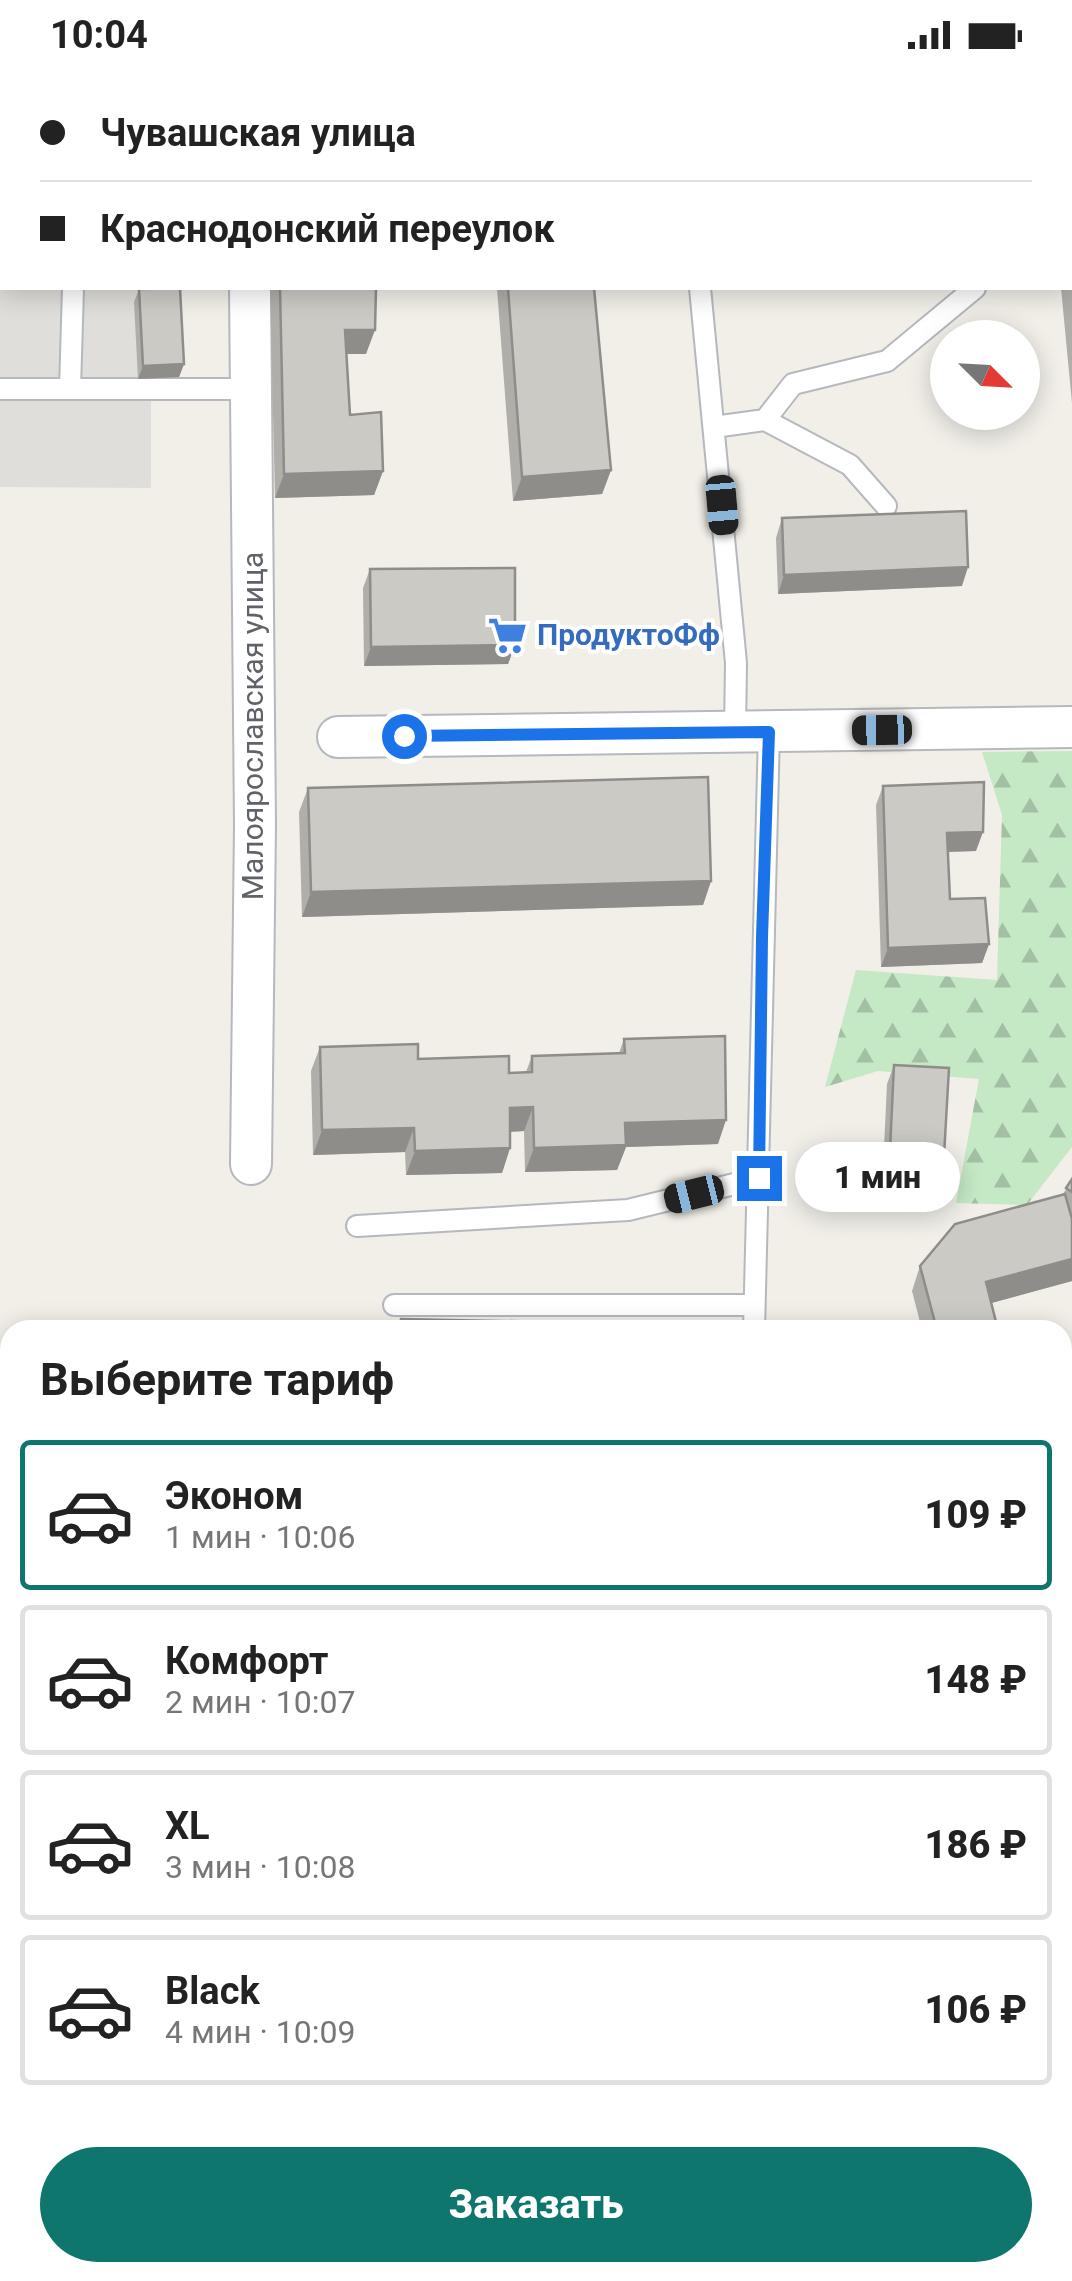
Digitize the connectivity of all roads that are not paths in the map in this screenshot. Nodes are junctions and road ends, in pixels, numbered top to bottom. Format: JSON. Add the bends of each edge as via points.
{"nodes":[{"id":1,"x":73,"y":290,"type":"edge"},
{"id":2,"x":250,"y":290,"type":"edge"},
{"id":3,"x":700,"y":290,"type":"edge"},
{"id":4,"x":974,"y":290,"type":"edge"},
{"id":5,"x":0,"y":389,"type":"edge"},
{"id":6,"x":70,"y":389,"type":"junction"},
{"id":7,"x":250,"y":389,"type":"junction"},
{"id":8,"x":766,"y":420,"type":"junction"},
{"id":9,"x":714,"y":427,"type":"junction"},
{"id":10,"x":886,"y":506,"type":"dead end"},
{"id":11,"x":1072,"y":727,"type":"edge"},
{"id":12,"x":752,"y":732,"type":"junction"},
{"id":13,"x":338,"y":738,"type":"dead end"},
{"id":14,"x":251,"y":1164,"type":"dead end"},
{"id":15,"x":759,"y":1178,"type":"junction"},
{"id":16,"x":357,"y":1226,"type":"dead end"},
{"id":17,"x":394,"y":1305,"type":"dead end"},
{"id":18,"x":754,"y":1305,"type":"junction"},
{"id":19,"x":754,"y":1320,"type":"edge"}],
"edges":[{"from":1,"to":6,"type":"lane"},
{"from":2,"to":7,"type":"street","name":"Малоярославская улица"},
{"from":3,"to":9,"type":"lane"},
{"from":4,"to":8,"type":"lane","via":[[887,362],[793,384]]},
{"from":5,"to":6,"type":"lane"},
{"from":6,"to":7,"type":"lane"},
{"from":7,"to":14,"type":"street","name":"Малоярославская улица"},
{"from":8,"to":9,"type":"lane"},
{"from":8,"to":10,"type":"lane","via":[[850,465]]},
{"from":9,"to":12,"type":"lane","via":[[736,662]]},
{"from":11,"to":12,"type":"street"},
{"from":12,"to":13,"type":"street"},
{"from":12,"to":15,"type":"lane","via":[[762,937]]},
{"from":15,"to":16,"type":"lane","via":[[628,1210]]},
{"from":15,"to":18,"type":"lane"},
{"from":17,"to":18,"type":"lane"},
{"from":18,"to":19,"type":"lane"}]}
